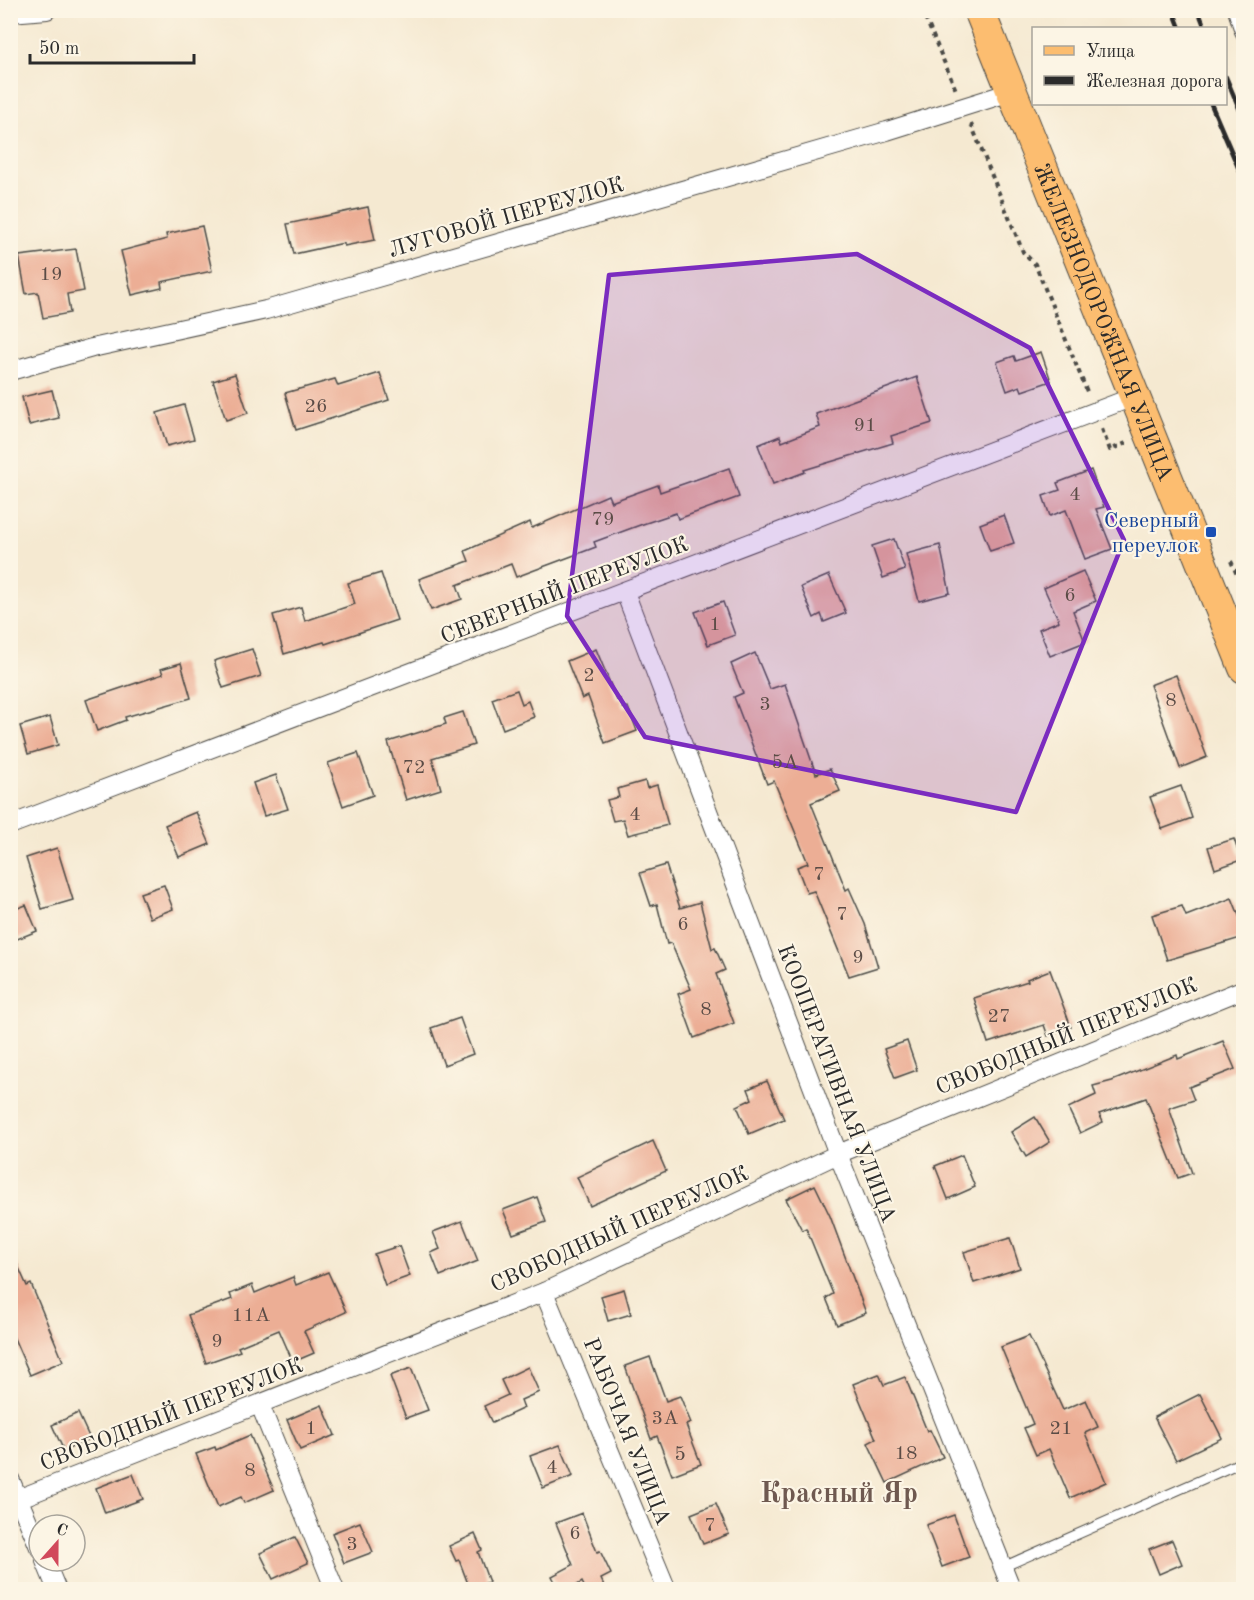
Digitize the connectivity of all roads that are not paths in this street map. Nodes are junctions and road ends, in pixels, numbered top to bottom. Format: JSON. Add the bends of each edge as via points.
{"nodes":[{"id":1,"x":47,"y":10,"type":"edge"},
{"id":2,"x":979,"y":10,"type":"edge"},
{"id":3,"x":1237,"y":10,"type":"edge"},
{"id":4,"x":10,"y":13,"type":"edge"},
{"id":5,"x":1244,"y":31,"type":"edge"},
{"id":6,"x":1011,"y":92,"type":"junction"},
{"id":7,"x":10,"y":371,"type":"edge"},
{"id":8,"x":1133,"y":397,"type":"junction"},
{"id":9,"x":625,"y":592,"type":"junction"},
{"id":10,"x":1244,"y":668,"type":"edge"},
{"id":11,"x":10,"y":825,"type":"edge"},
{"id":12,"x":1244,"y":989,"type":"edge"},
{"id":13,"x":838,"y":1154,"type":"junction"},
{"id":14,"x":544,"y":1292,"type":"junction"},
{"id":15,"x":260,"y":1405,"type":"junction"},
{"id":16,"x":1244,"y":1461,"type":"edge"},
{"id":17,"x":10,"y":1479,"type":"edge"},
{"id":18,"x":14,"y":1500,"type":"edge"},
{"id":19,"x":27,"y":1524,"type":"edge"},
{"id":20,"x":1003,"y":1567,"type":"junction"},
{"id":21,"x":50,"y":1573,"type":"edge"},
{"id":22,"x":57,"y":1590,"type":"edge"},
{"id":23,"x":335,"y":1590,"type":"edge"},
{"id":24,"x":667,"y":1590,"type":"edge"},
{"id":25,"x":1012,"y":1590,"type":"edge"}],
"edges":[{"from":1,"to":4,"type":"street"},
{"from":2,"to":6,"type":"main road","name":"ЖЕЛЕЗНОДОРОЖНАЯ УЛИЦА"},
{"from":3,"to":5,"type":"street"},
{"from":6,"to":7,"type":"street","name":"ЛУГОВОЙ ПЕРЕУЛОК","via":[[266,310],[92,348]]},
{"from":6,"to":8,"type":"main road","name":"ЖЕЛЕЗНОДОРОЖНАЯ УЛИЦА"},
{"from":8,"to":9,"type":"street","name":"СЕВЕРНЫЙ ПЕРЕУЛОК"},
{"from":8,"to":10,"type":"main road","name":"ЖЕЛЕЗНОДОРОЖНАЯ УЛИЦА"},
{"from":9,"to":11,"type":"street","name":"СЕВЕРНЫЙ ПЕРЕУЛОК"},
{"from":9,"to":13,"type":"street","name":"КООПЕРАТИВНАЯ УЛИЦА"},
{"from":12,"to":13,"type":"street","name":"СВОБОДНЫЙ ПЕРЕУЛОК"},
{"from":13,"to":14,"type":"street","name":"СВОБОДНЫЙ ПЕРЕУЛОК"},
{"from":13,"to":20,"type":"street","name":"КООПЕРАТИВНАЯ УЛИЦА"},
{"from":14,"to":15,"type":"street","name":"СВОБОДНЫЙ ПЕРЕУЛОК"},
{"from":14,"to":24,"type":"street","name":"РАБОЧАЯ УЛИЦА"},
{"from":15,"to":18,"type":"street","name":"СВОБОДНЫЙ ПЕРЕУЛОК"},
{"from":15,"to":23,"type":"street"},
{"from":16,"to":20,"type":"lane"},
{"from":17,"to":18,"type":"street"},
{"from":18,"to":19,"type":"street"},
{"from":20,"to":25,"type":"street","name":"КООПЕРАТИВНАЯ УЛИЦА"},
{"from":21,"to":22,"type":"street"}]}
